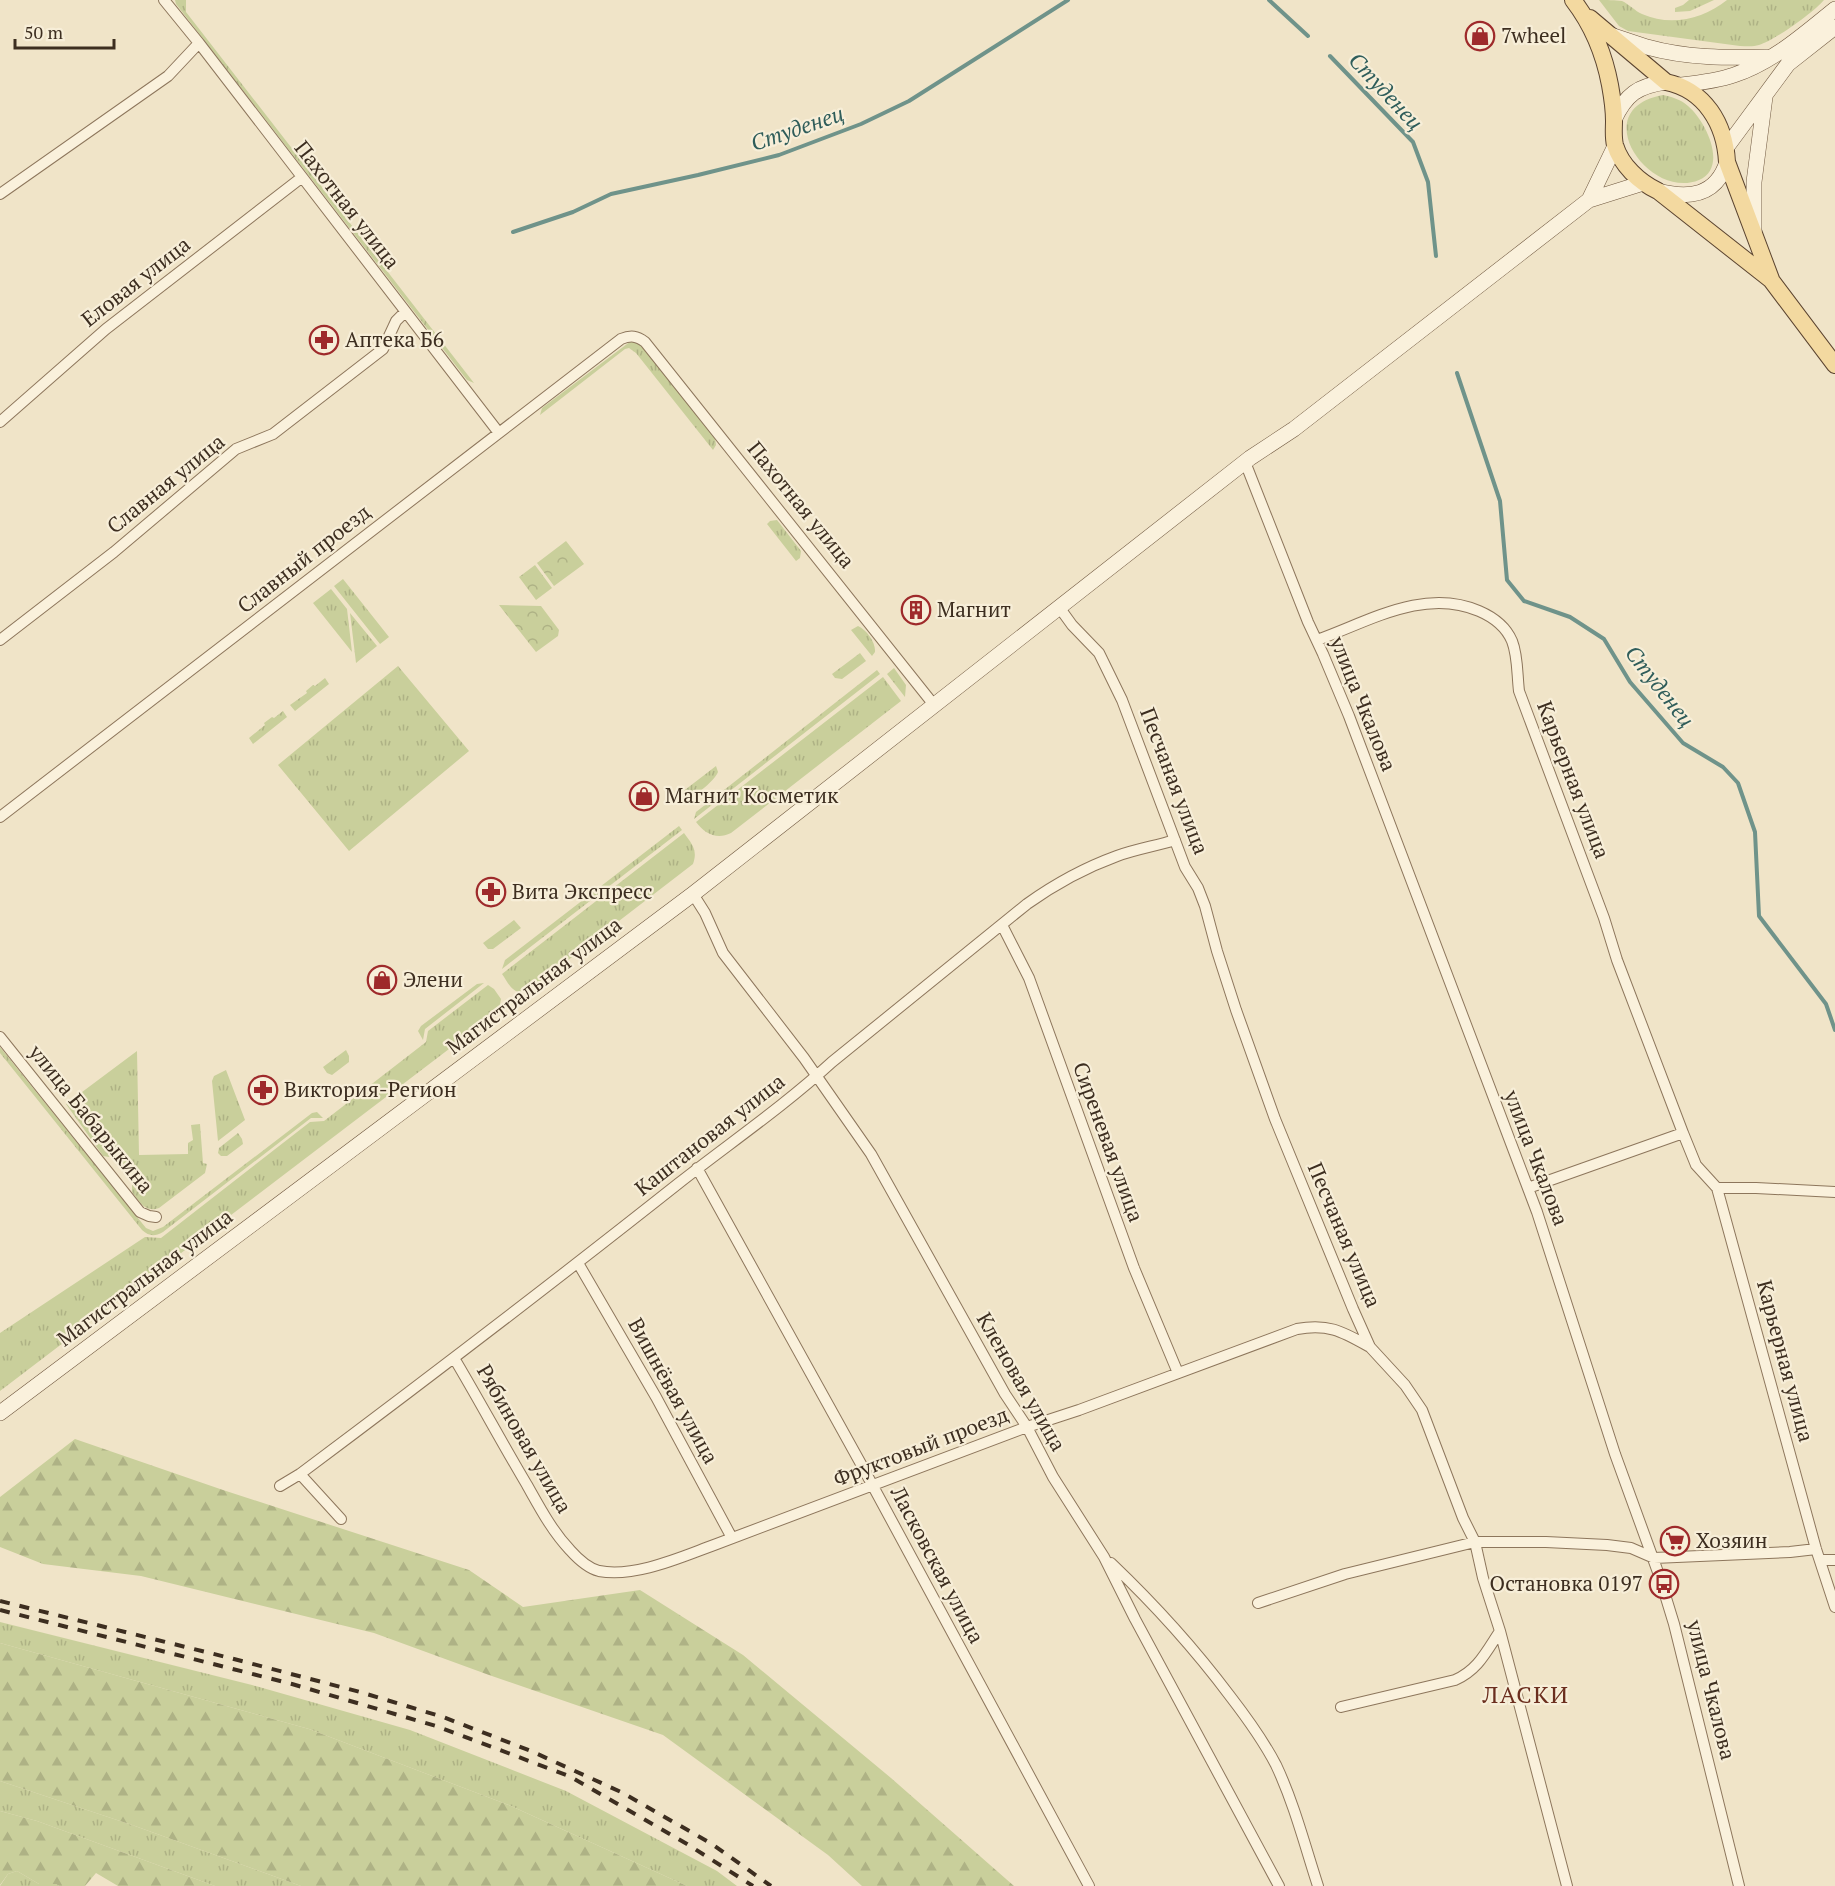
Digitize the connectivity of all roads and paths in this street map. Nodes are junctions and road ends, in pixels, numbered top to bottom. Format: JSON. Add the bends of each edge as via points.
{"nodes":[{"id":1,"x":164,"y":0,"type":"edge"},
{"id":2,"x":1578,"y":6,"type":"edge"},
{"id":3,"x":1835,"y":9,"type":"edge"},
{"id":4,"x":1835,"y":27,"type":"edge"},
{"id":5,"x":1610,"y":34,"type":"junction"},
{"id":6,"x":1814,"y":34,"type":"junction"},
{"id":7,"x":199,"y":43,"type":"junction"},
{"id":8,"x":1773,"y":56,"type":"junction"},
{"id":9,"x":1673,"y":84,"type":"junction"},
{"id":10,"x":1765,"y":94,"type":"junction"},
{"id":11,"x":1614,"y":120,"type":"junction"},
{"id":12,"x":1615,"y":146,"type":"junction"},
{"id":13,"x":1726,"y":155,"type":"junction"},
{"id":14,"x":301,"y":178,"type":"junction"},
{"id":15,"x":1643,"y":183,"type":"junction"},
{"id":16,"x":1658,"y":191,"type":"junction"},
{"id":17,"x":0,"y":195,"type":"edge"},
{"id":18,"x":1589,"y":200,"type":"junction"},
{"id":19,"x":1754,"y":236,"type":"junction"},
{"id":20,"x":1771,"y":280,"type":"junction"},
{"id":21,"x":405,"y":312,"type":"junction"},
{"id":22,"x":633,"y":336,"type":"joint"},
{"id":23,"x":1835,"y":364,"type":"edge"},
{"id":24,"x":0,"y":423,"type":"edge"},
{"id":25,"x":499,"y":433,"type":"junction"},
{"id":26,"x":1245,"y":462,"type":"junction"},
{"id":27,"x":1059,"y":607,"type":"junction"},
{"id":28,"x":0,"y":640,"type":"edge"},
{"id":29,"x":1317,"y":640,"type":"junction"},
{"id":30,"x":934,"y":705,"type":"junction"},
{"id":31,"x":0,"y":817,"type":"edge"},
{"id":32,"x":1175,"y":840,"type":"junction"},
{"id":33,"x":693,"y":894,"type":"junction"},
{"id":34,"x":1002,"y":925,"type":"junction"},
{"id":35,"x":0,"y":1037,"type":"edge"},
{"id":36,"x":817,"y":1076,"type":"junction"},
{"id":37,"x":1683,"y":1133,"type":"junction"},
{"id":38,"x":697,"y":1168,"type":"junction"},
{"id":39,"x":1528,"y":1188,"type":"junction"},
{"id":40,"x":1717,"y":1188,"type":"junction"},
{"id":41,"x":1835,"y":1192,"type":"edge"},
{"id":42,"x":156,"y":1217,"type":"dead end"},
{"id":43,"x":578,"y":1263,"type":"junction"},
{"id":44,"x":1370,"y":1347,"type":"junction"},
{"id":45,"x":454,"y":1358,"type":"junction"},
{"id":46,"x":1178,"y":1373,"type":"junction"},
{"id":47,"x":0,"y":1413,"type":"edge"},
{"id":48,"x":1027,"y":1427,"type":"junction"},
{"id":49,"x":300,"y":1474,"type":"junction"},
{"id":50,"x":280,"y":1486,"type":"dead end"},
{"id":51,"x":873,"y":1486,"type":"junction"},
{"id":52,"x":341,"y":1519,"type":"dead end"},
{"id":53,"x":560,"y":1538,"type":"joint"},
{"id":54,"x":732,"y":1538,"type":"junction"},
{"id":55,"x":1475,"y":1542,"type":"junction"},
{"id":56,"x":1818,"y":1554,"type":"junction"},
{"id":57,"x":1104,"y":1557,"type":"junction"},
{"id":58,"x":1653,"y":1558,"type":"junction"},
{"id":59,"x":1835,"y":1560,"type":"edge"},
{"id":60,"x":1257,"y":1603,"type":"dead end"},
{"id":61,"x":1835,"y":1607,"type":"edge"},
{"id":62,"x":1500,"y":1632,"type":"junction"},
{"id":63,"x":1341,"y":1707,"type":"dead end"},
{"id":64,"x":1089,"y":1886,"type":"edge"},
{"id":65,"x":1279,"y":1886,"type":"edge"},
{"id":66,"x":1318,"y":1886,"type":"edge"},
{"id":67,"x":1567,"y":1886,"type":"edge"},
{"id":68,"x":1739,"y":1886,"type":"edge"}],
"edges":[{"from":1,"to":7,"type":"street","name":"Пахотная улица"},
{"from":2,"to":5,"type":"main road"},
{"from":2,"to":11,"type":"main road","via":[[1602,52]]},
{"from":3,"to":6,"type":"main road"},
{"from":4,"to":6,"type":"main road"},
{"from":5,"to":8,"type":"main road","via":[[1683,54],[1727,58]]},
{"from":5,"to":9,"type":"main road"},
{"from":6,"to":8,"type":"main road"},
{"from":6,"to":10,"type":"main road"},
{"from":7,"to":14,"type":"street","name":"Пахотная улица"},
{"from":7,"to":17,"type":"street","via":[[168,76]]},
{"from":8,"to":9,"type":"main road","via":[[1736,75]]},
{"from":9,"to":11,"type":"main road","via":[[1641,88],[1629,96]]},
{"from":9,"to":13,"type":"main road","via":[[1705,104],[1722,134]]},
{"from":10,"to":13,"type":"main road"},
{"from":10,"to":19,"type":"main road","via":[[1754,182]]},
{"from":11,"to":12,"type":"main road"},
{"from":12,"to":15,"type":"main road","via":[[1628,169]]},
{"from":12,"to":18,"type":"main road"},
{"from":13,"to":16,"type":"main road","via":[[1723,174],[1701,192],[1674,195]]},
{"from":13,"to":19,"type":"main road"},
{"from":14,"to":21,"type":"street","name":"Пахотная улица"},
{"from":14,"to":24,"type":"street","name":"Еловая улица","via":[[106,329]]},
{"from":15,"to":16,"type":"main road"},
{"from":15,"to":18,"type":"main road"},
{"from":16,"to":20,"type":"main road"},
{"from":18,"to":26,"type":"main road","name":"Магистральная улица","via":[[1294,429]]},
{"from":19,"to":20,"type":"main road"},
{"from":20,"to":23,"type":"main road"},
{"from":21,"to":25,"type":"street","name":"Пахотная улица"},
{"from":21,"to":28,"type":"street","name":"Славная улица","via":[[396,321],[384,349],[273,434],[236,449],[114,552]]},
{"from":22,"to":25,"type":"street","name":"Славный проезд","via":[[621,339]]},
{"from":22,"to":30,"type":"street","name":"Пахотная улица","via":[[645,342]]},
{"from":25,"to":31,"type":"street","name":"Славный проезд"},
{"from":26,"to":27,"type":"main road","name":"Магистральная улица"},
{"from":26,"to":29,"type":"street","name":"улица Чкалова"},
{"from":27,"to":30,"type":"main road","name":"Магистральная улица"},
{"from":27,"to":32,"type":"street","name":"Песчаная улица","via":[[1099,653],[1122,700]]},
{"from":29,"to":37,"type":"street","name":"Карьерная улица","via":[[1403,607],[1434,603],[1464,604],[1504,628],[1512,641],[1519,691]]},
{"from":29,"to":39,"type":"street","name":"улица Чкалова"},
{"from":30,"to":33,"type":"main road","name":"Магистральная улица"},
{"from":32,"to":34,"type":"street","name":"Каштановая улица","via":[[1078,872],[1034,898]]},
{"from":32,"to":44,"type":"street","name":"Песчаная улица","via":[[1205,906],[1236,1010],[1275,1119]]},
{"from":33,"to":36,"type":"street","name":"Кленовая улица","via":[[723,953]]},
{"from":33,"to":47,"type":"main road","name":"Магистральная улица"},
{"from":34,"to":36,"type":"street","name":"Каштановая улица"},
{"from":34,"to":46,"type":"street","name":"Сиреневая улица","via":[[1029,978],[1134,1268]]},
{"from":35,"to":42,"type":"street","name":"улица Бабарыкина","via":[[140,1212]]},
{"from":36,"to":38,"type":"street","name":"Каштановая улица"},
{"from":36,"to":48,"type":"street","name":"Кленовая улица","via":[[871,1154]]},
{"from":37,"to":39,"type":"street"},
{"from":37,"to":40,"type":"street","name":"Карьерная улица","via":[[1696,1165]]},
{"from":38,"to":43,"type":"street","name":"Каштановая улица"},
{"from":38,"to":51,"type":"street","name":"Ласковская улица"},
{"from":39,"to":58,"type":"street","name":"улица Чкалова"},
{"from":40,"to":41,"type":"street"},
{"from":40,"to":56,"type":"street","name":"Карьерная улица"},
{"from":43,"to":45,"type":"street","name":"Каштановая улица"},
{"from":43,"to":54,"type":"street","name":"Вишнёвая улица"},
{"from":44,"to":46,"type":"street","name":"Фруктовый проезд","via":[[1336,1329],[1306,1328]]},
{"from":44,"to":55,"type":"street","name":"Песчаная улица","via":[[1422,1410]]},
{"from":45,"to":49,"type":"street","name":"Каштановая улица"},
{"from":45,"to":53,"type":"street","name":"Рябиновая улица"},
{"from":46,"to":48,"type":"street","name":"Фруктовый проезд"},
{"from":48,"to":51,"type":"street","name":"Фруктовый проезд"},
{"from":48,"to":57,"type":"street","name":"Кленовая улица","via":[[1053,1477]]},
{"from":49,"to":50,"type":"street","name":"Каштановая улица"},
{"from":49,"to":52,"type":"street"},
{"from":51,"to":54,"type":"street","name":"Фруктовый проезд"},
{"from":51,"to":64,"type":"street","name":"Ласковская улица"},
{"from":53,"to":54,"type":"street","name":"Фруктовый проезд","via":[[590,1567],[618,1571],[665,1562]]},
{"from":55,"to":58,"type":"street","via":[[1607,1545],[1631,1548]]},
{"from":55,"to":60,"type":"street","via":[[1345,1574]]},
{"from":55,"to":62,"type":"street","name":"Песчаная улица"},
{"from":56,"to":58,"type":"street"},
{"from":56,"to":59,"type":"street"},
{"from":56,"to":61,"type":"street","name":"Карьерная улица"},
{"from":57,"to":65,"type":"street","name":"Кленовая улица"},
{"from":57,"to":66,"type":"street","via":[[1187,1642],[1261,1740],[1289,1797]]},
{"from":58,"to":68,"type":"street","name":"улица Чкалова","via":[[1674,1624]]},
{"from":62,"to":63,"type":"street","via":[[1466,1675]]},
{"from":62,"to":67,"type":"street","name":"Песчаная улица"}]}
